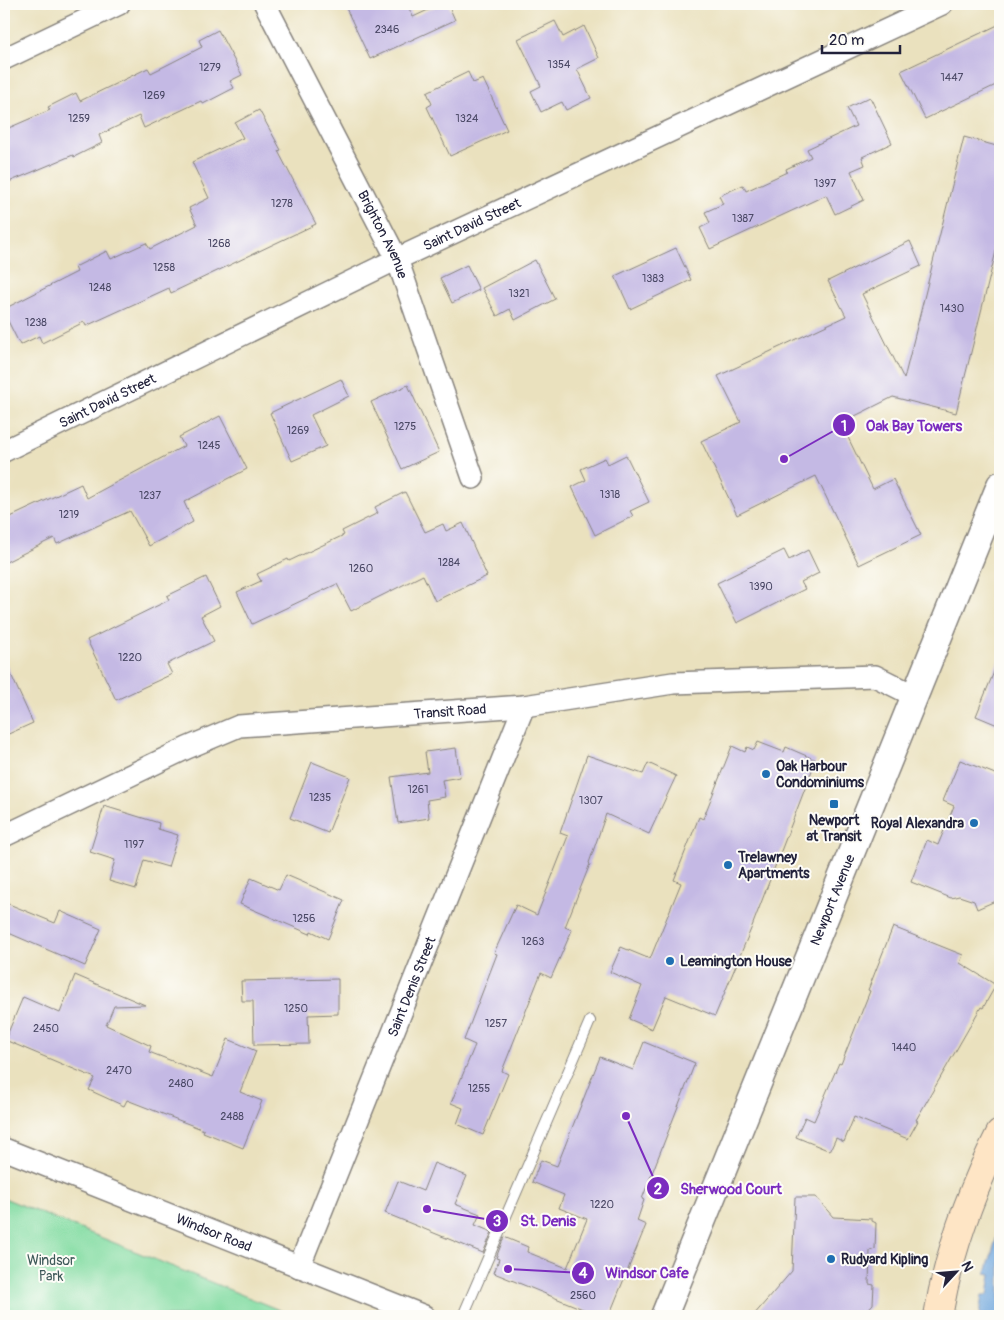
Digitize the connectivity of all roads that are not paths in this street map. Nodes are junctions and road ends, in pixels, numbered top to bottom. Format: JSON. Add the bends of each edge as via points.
{"nodes":[{"id":1,"x":119,"y":4,"type":"edge"},
{"id":2,"x":265,"y":4,"type":"edge"},
{"id":3,"x":942,"y":4,"type":"edge"},
{"id":4,"x":4,"y":59,"type":"edge"},
{"id":5,"x":397,"y":260,"type":"junction"},
{"id":6,"x":4,"y":451,"type":"edge"},
{"id":7,"x":473,"y":478,"type":"dead end"},
{"id":8,"x":1000,"y":485,"type":"edge"},
{"id":9,"x":915,"y":696,"type":"junction"},
{"id":10,"x":524,"y":706,"type":"junction"},
{"id":11,"x":4,"y":836,"type":"edge"},
{"id":12,"x":590,"y":1021,"type":"dead end"},
{"id":13,"x":1000,"y":1134,"type":"edge"},
{"id":14,"x":4,"y":1149,"type":"edge"},
{"id":15,"x":299,"y":1267,"type":"junction"},
{"id":16,"x":424,"y":1316,"type":"edge"},
{"id":17,"x":463,"y":1316,"type":"edge"},
{"id":18,"x":664,"y":1316,"type":"edge"},
{"id":19,"x":938,"y":1316,"type":"edge"}],
"edges":[{"from":1,"to":4,"type":"street"},
{"from":2,"to":5,"type":"street","name":"Brighton Avenue"},
{"from":3,"to":5,"type":"street","name":"Saint David Street"},
{"from":5,"to":6,"type":"street","name":"Saint David Street"},
{"from":5,"to":7,"type":"street","name":"Brighton Avenue"},
{"from":8,"to":9,"type":"street","name":"Newport Avenue"},
{"from":9,"to":10,"type":"street","name":"Transit Road","via":[[875,676],[812,677],[673,683]]},
{"from":9,"to":18,"type":"street","name":"Newport Avenue"},
{"from":10,"to":11,"type":"street","name":"Transit Road","via":[[239,726]]},
{"from":10,"to":15,"type":"street","name":"Saint Denis Street"},
{"from":12,"to":17,"type":"lane"},
{"from":13,"to":19,"type":"main road","via":[[964,1215]]},
{"from":14,"to":15,"type":"street","name":"Windsor Road"},
{"from":15,"to":16,"type":"street","name":"Windsor Road"}]}
